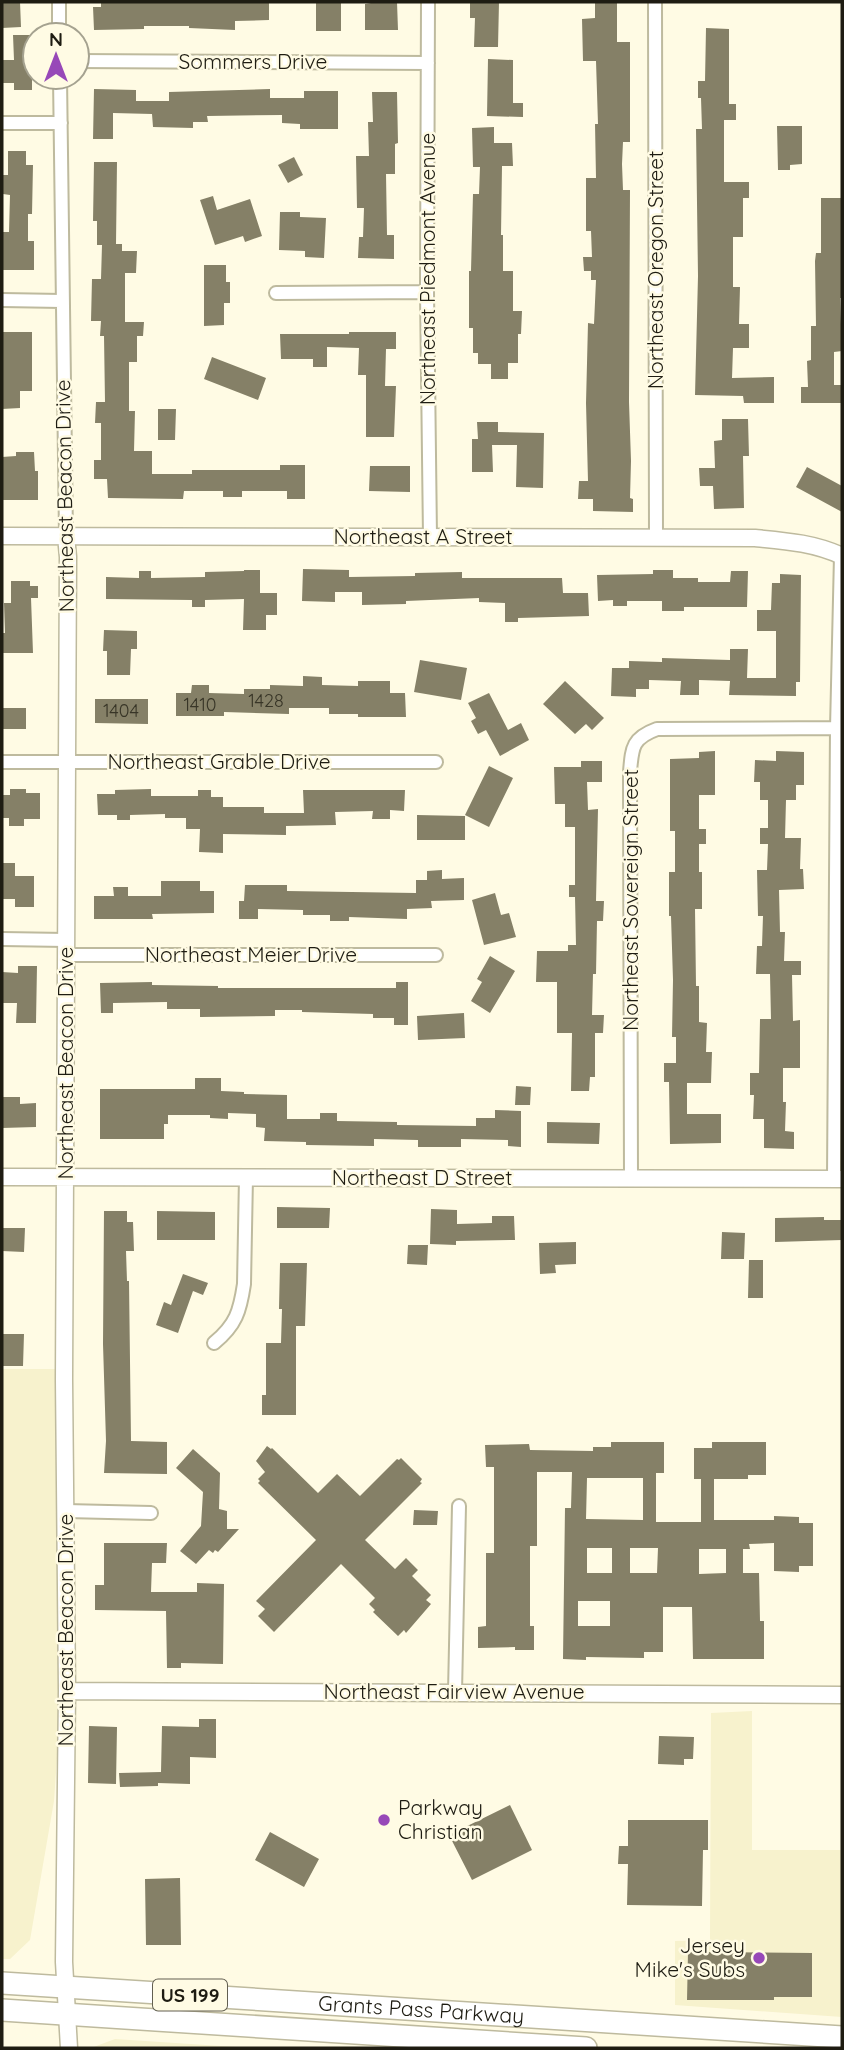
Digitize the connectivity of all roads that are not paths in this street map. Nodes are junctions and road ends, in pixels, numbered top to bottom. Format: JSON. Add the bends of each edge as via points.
{"nodes":[{"id":1,"x":59,"y":2,"type":"edge"},
{"id":2,"x":428,"y":2,"type":"edge"},
{"id":3,"x":655,"y":2,"type":"edge"},
{"id":4,"x":59,"y":21,"type":"edge"},
{"id":5,"x":91,"y":61,"type":"edge"},
{"id":6,"x":428,"y":63,"type":"junction"},
{"id":7,"x":60,"y":91,"type":"edge"},
{"id":8,"x":2,"y":123,"type":"edge"},
{"id":9,"x":61,"y":123,"type":"junction"},
{"id":10,"x":427,"y":292,"type":"junction"},
{"id":11,"x":276,"y":293,"type":"dead end"},
{"id":12,"x":2,"y":300,"type":"edge"},
{"id":13,"x":62,"y":301,"type":"junction"},
{"id":14,"x":2,"y":536,"type":"edge"},
{"id":15,"x":66,"y":536,"type":"junction"},
{"id":16,"x":430,"y":537,"type":"junction"},
{"id":17,"x":656,"y":538,"type":"junction"},
{"id":18,"x":842,"y":556,"type":"edge"},
{"id":19,"x":837,"y":728,"type":"junction"},
{"id":20,"x":2,"y":762,"type":"edge"},
{"id":21,"x":67,"y":762,"type":"junction"},
{"id":22,"x":436,"y":762,"type":"dead end"},
{"id":23,"x":2,"y":939,"type":"edge"},
{"id":24,"x":66,"y":947,"type":"junction"},
{"id":25,"x":436,"y":955,"type":"dead end"},
{"id":26,"x":2,"y":1177,"type":"edge"},
{"id":27,"x":65,"y":1177,"type":"junction"},
{"id":28,"x":246,"y":1177,"type":"junction"},
{"id":29,"x":631,"y":1179,"type":"junction"},
{"id":30,"x":838,"y":1179,"type":"edge"},
{"id":31,"x":214,"y":1343,"type":"dead end"},
{"id":32,"x":458,"y":1506,"type":"dead end"},
{"id":33,"x":66,"y":1511,"type":"junction"},
{"id":34,"x":151,"y":1513,"type":"dead end"},
{"id":35,"x":66,"y":1691,"type":"junction"},
{"id":36,"x":455,"y":1692,"type":"junction"},
{"id":37,"x":842,"y":1695,"type":"edge"},
{"id":38,"x":2,"y":1983,"type":"edge"},
{"id":39,"x":66,"y":1987,"type":"junction"},
{"id":40,"x":2,"y":2010,"type":"edge"},
{"id":41,"x":67,"y":2015,"type":"junction"},
{"id":42,"x":842,"y":2037,"type":"edge"},
{"id":43,"x":69,"y":2048,"type":"edge"},
{"id":44,"x":586,"y":2048,"type":"edge"}],
"edges":[{"from":1,"to":4,"type":"street"},
{"from":2,"to":6,"type":"street","name":"Northeast Piedmont Avenue"},
{"from":3,"to":17,"type":"street","name":"Northeast Oregon Street"},
{"from":5,"to":6,"type":"street","name":"Sommers Drive"},
{"from":6,"to":10,"type":"street","name":"Northeast Piedmont Avenue"},
{"from":7,"to":9,"type":"street","name":"Northeast Beacon Drive"},
{"from":8,"to":9,"type":"street"},
{"from":9,"to":13,"type":"street","name":"Northeast Beacon Drive"},
{"from":10,"to":11,"type":"street"},
{"from":10,"to":16,"type":"street","name":"Northeast Piedmont Avenue"},
{"from":12,"to":13,"type":"street"},
{"from":13,"to":15,"type":"street","name":"Northeast Beacon Drive"},
{"from":14,"to":15,"type":"street","name":"Northeast A Street"},
{"from":15,"to":16,"type":"street","name":"Northeast A Street"},
{"from":15,"to":21,"type":"street","name":"Northeast Beacon Drive"},
{"from":16,"to":17,"type":"street","name":"Northeast A Street"},
{"from":17,"to":18,"type":"street","name":"Northeast A Street","via":[[789,541]]},
{"from":18,"to":19,"type":"street"},
{"from":19,"to":29,"type":"street","name":"Northeast Sovereign Street","via":[[657,729],[636,742],[630,772]]},
{"from":19,"to":30,"type":"street"},
{"from":20,"to":21,"type":"street","name":"Northeast Grable Drive"},
{"from":21,"to":22,"type":"street","name":"Northeast Grable Drive"},
{"from":21,"to":24,"type":"street","name":"Northeast Beacon Drive"},
{"from":23,"to":24,"type":"street","name":"Northeast Meier Drive"},
{"from":24,"to":25,"type":"street","name":"Northeast Meier Drive"},
{"from":24,"to":27,"type":"street","name":"Northeast Beacon Drive"},
{"from":26,"to":27,"type":"street","name":"Northeast D Street"},
{"from":27,"to":28,"type":"street","name":"Northeast D Street"},
{"from":27,"to":33,"type":"street","name":"Northeast Beacon Drive"},
{"from":28,"to":29,"type":"street","name":"Northeast D Street"},
{"from":28,"to":31,"type":"street","via":[[242,1300],[227,1332]]},
{"from":29,"to":30,"type":"street","name":"Northeast D Street"},
{"from":32,"to":36,"type":"street"},
{"from":33,"to":34,"type":"street"},
{"from":33,"to":35,"type":"street","name":"Northeast Beacon Drive"},
{"from":35,"to":36,"type":"street","name":"Northeast Fairview Avenue"},
{"from":35,"to":39,"type":"street","name":"Northeast Beacon Drive"},
{"from":36,"to":37,"type":"street","name":"Northeast Fairview Avenue"},
{"from":38,"to":39,"type":"highway","name":"Grants Pass Parkway","number":"US 199"},
{"from":39,"to":41,"type":"street","name":"Northeast Beacon Drive"},
{"from":39,"to":42,"type":"highway","name":"Grants Pass Parkway","number":"US 199"},
{"from":40,"to":41,"type":"highway","name":"Grants Pass Parkway","number":"US 199"},
{"from":41,"to":43,"type":"street","name":"Northeast Beacon Drive"},
{"from":41,"to":44,"type":"highway","name":"Grants Pass Parkway","number":"US 199"}]}
